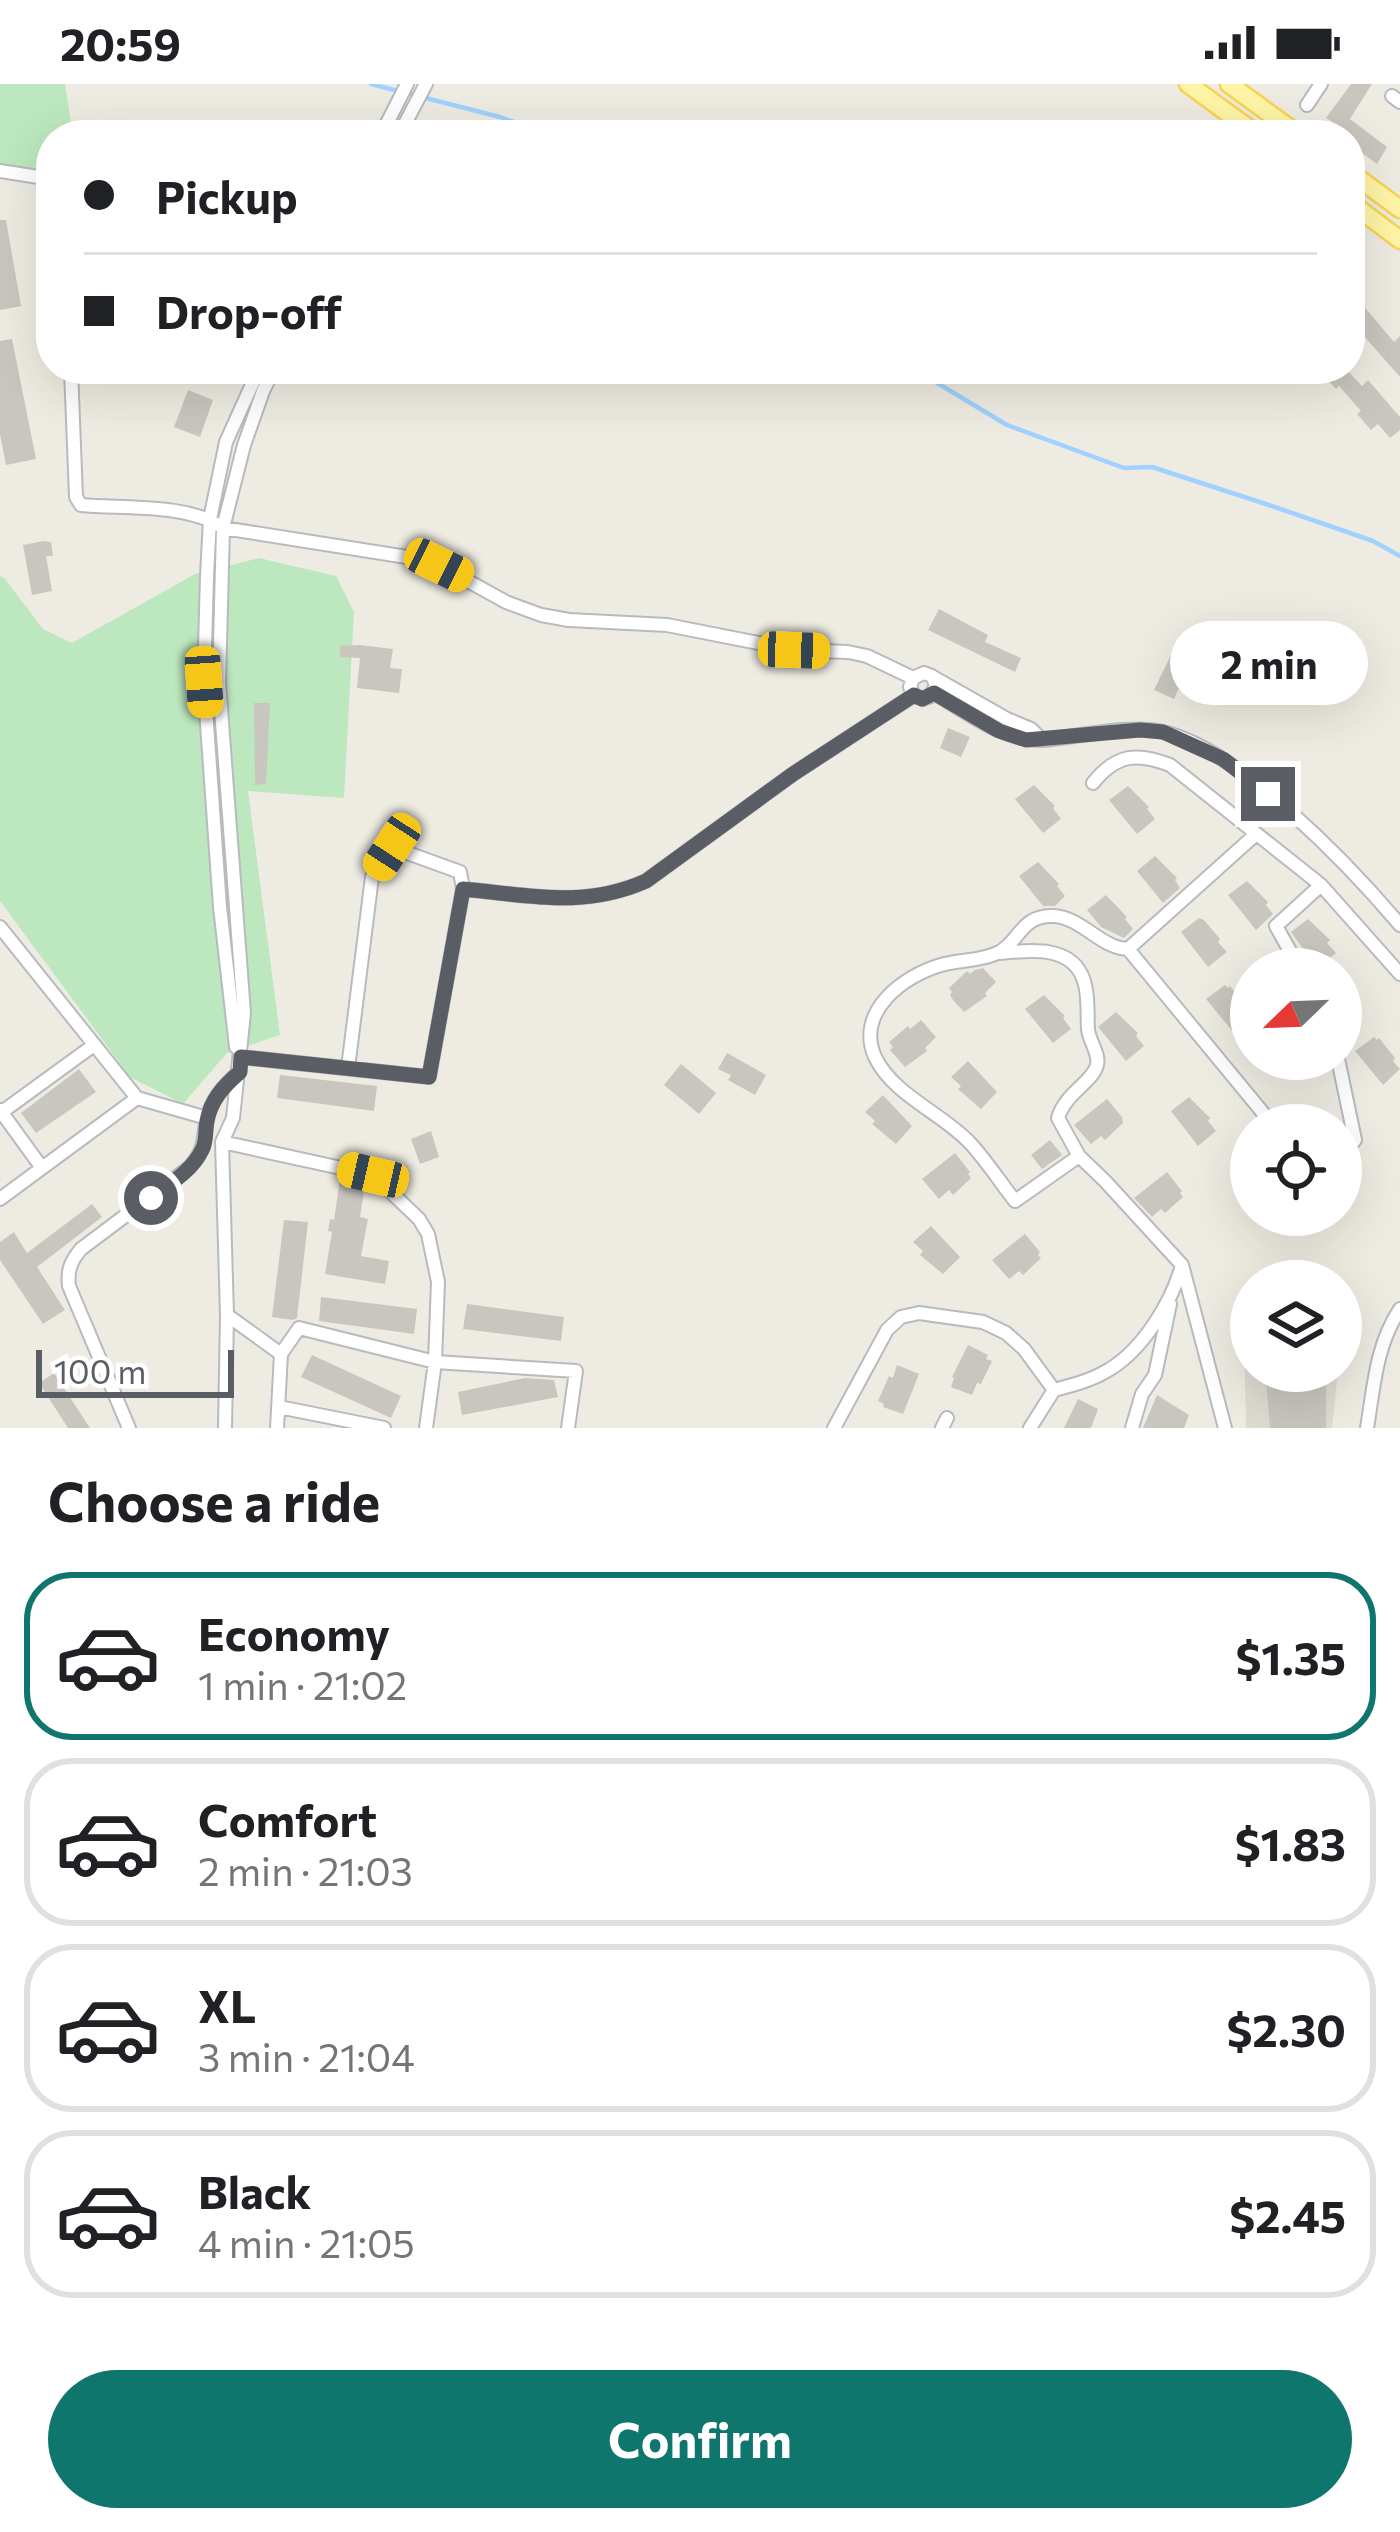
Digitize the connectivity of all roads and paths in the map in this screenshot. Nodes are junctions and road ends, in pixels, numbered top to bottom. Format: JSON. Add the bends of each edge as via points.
{"nodes":[{"id":1,"x":407,"y":84,"type":"edge"},
{"id":2,"x":426,"y":84,"type":"edge"},
{"id":3,"x":1188,"y":84,"type":"edge"},
{"id":4,"x":1229,"y":84,"type":"edge"},
{"id":5,"x":1321,"y":84,"type":"edge"},
{"id":6,"x":1307,"y":105,"type":"dead end"},
{"id":7,"x":388,"y":120,"type":"edge"},
{"id":8,"x":407,"y":120,"type":"edge"},
{"id":9,"x":1237,"y":120,"type":"edge"},
{"id":10,"x":1278,"y":120,"type":"edge"},
{"id":11,"x":0,"y":171,"type":"edge"},
{"id":12,"x":36,"y":177,"type":"edge"},
{"id":13,"x":1365,"y":183,"type":"edge"},
{"id":14,"x":1400,"y":209,"type":"edge"},
{"id":15,"x":1365,"y":213,"type":"edge"},
{"id":16,"x":1400,"y":240,"type":"edge"},
{"id":17,"x":72,"y":384,"type":"edge"},
{"id":18,"x":252,"y":384,"type":"edge"},
{"id":19,"x":266,"y":384,"type":"edge"},
{"id":20,"x":210,"y":519,"type":"junction"},
{"id":21,"x":223,"y":528,"type":"junction"},
{"id":22,"x":932,"y":676,"type":"junction"},
{"id":23,"x":913,"y":678,"type":"junction"},
{"id":24,"x":934,"y":693,"type":"junction"},
{"id":25,"x":914,"y":695,"type":"junction"},
{"id":26,"x":1042,"y":740,"type":"junction"},
{"id":27,"x":1094,"y":783,"type":"dead end"},
{"id":28,"x":1255,"y":835,"type":"junction"},
{"id":29,"x":1321,"y":885,"type":"junction"},
{"id":30,"x":463,"y":889,"type":"junction"},
{"id":31,"x":1400,"y":926,"type":"edge"},
{"id":32,"x":0,"y":927,"type":"edge"},
{"id":33,"x":1288,"y":948,"type":"edge"},
{"id":34,"x":1128,"y":950,"type":"junction"},
{"id":35,"x":1000,"y":953,"type":"junction"},
{"id":36,"x":1400,"y":974,"type":"edge"},
{"id":37,"x":94,"y":1046,"type":"junction"},
{"id":38,"x":240,"y":1064,"type":"junction"},
{"id":39,"x":348,"y":1068,"type":"junction"},
{"id":40,"x":137,"y":1099,"type":"junction"},
{"id":41,"x":1256,"y":1104,"type":"edge"},
{"id":42,"x":1,"y":1111,"type":"edge"},
{"id":43,"x":207,"y":1118,"type":"junction"},
{"id":44,"x":222,"y":1142,"type":"junction"},
{"id":45,"x":1078,"y":1156,"type":"junction"},
{"id":46,"x":42,"y":1168,"type":"junction"},
{"id":47,"x":0,"y":1199,"type":"edge"},
{"id":48,"x":1182,"y":1265,"type":"junction"},
{"id":49,"x":1178,"y":1281,"type":"junction"},
{"id":50,"x":1400,"y":1310,"type":"edge"},
{"id":51,"x":227,"y":1316,"type":"junction"},
{"id":52,"x":281,"y":1354,"type":"junction"},
{"id":53,"x":435,"y":1362,"type":"junction"},
{"id":54,"x":1054,"y":1390,"type":"junction"},
{"id":55,"x":279,"y":1407,"type":"junction"},
{"id":56,"x":129,"y":1428,"type":"edge"},
{"id":57,"x":225,"y":1428,"type":"edge"},
{"id":58,"x":277,"y":1428,"type":"edge"},
{"id":59,"x":384,"y":1428,"type":"edge"},
{"id":60,"x":426,"y":1428,"type":"edge"},
{"id":61,"x":568,"y":1428,"type":"edge"},
{"id":62,"x":834,"y":1428,"type":"edge"},
{"id":63,"x":1030,"y":1428,"type":"edge"},
{"id":64,"x":1132,"y":1428,"type":"edge"},
{"id":65,"x":1225,"y":1428,"type":"edge"},
{"id":66,"x":1367,"y":1428,"type":"edge"}],
"edges":[{"from":1,"to":7,"type":"street"},
{"from":2,"to":8,"type":"street"},
{"from":3,"to":9,"type":"main road"},
{"from":4,"to":10,"type":"main road"},
{"from":5,"to":6,"type":"street"},
{"from":11,"to":12,"type":"street"},
{"from":13,"to":14,"type":"main road"},
{"from":15,"to":16,"type":"main road"},
{"from":17,"to":20,"type":"street","via":[[77,502]]},
{"from":18,"to":20,"type":"street","via":[[226,442]]},
{"from":19,"to":21,"type":"street"},
{"from":20,"to":21,"type":"street"},
{"from":20,"to":38,"type":"street","via":[[204,682]]},
{"from":21,"to":23,"type":"street","via":[[439,565],[541,615],[848,652]]},
{"from":21,"to":38,"type":"street","via":[[219,683],[244,1013]]},
{"from":22,"to":23,"type":"street"},
{"from":22,"to":24,"type":"street"},
{"from":22,"to":26,"type":"street"},
{"from":23,"to":25,"type":"street"},
{"from":24,"to":25,"type":"street"},
{"from":24,"to":26,"type":"street","via":[[999,731]]},
{"from":25,"to":30,"type":"street","via":[[623,891],[565,899]]},
{"from":26,"to":31,"type":"street","via":[[1140,730],[1199,746],[1289,812]]},
{"from":27,"to":28,"type":"street","via":[[1122,759],[1149,757],[1170,765]]},
{"from":28,"to":29,"type":"street"},
{"from":28,"to":34,"type":"street"},
{"from":29,"to":33,"type":"street","via":[[1276,926]]},
{"from":29,"to":36,"type":"street"},
{"from":30,"to":39,"type":"street","via":[[429,1077]]},
{"from":30,"to":39,"type":"street","via":[[460,872],[392,847],[372,877]]},
{"from":32,"to":37,"type":"street"},
{"from":34,"to":35,"type":"street","via":[[1057,916],[1025,924]]},
{"from":34,"to":41,"type":"street"},
{"from":35,"to":45,"type":"street","via":[[1050,952],[1084,982],[1098,1059],[1058,1118]]},
{"from":35,"to":45,"type":"street","via":[[940,965],[898,987],[871,1022],[873,1053],[898,1085],[968,1141],[1015,1201]]},
{"from":37,"to":40,"type":"street"},
{"from":37,"to":42,"type":"street"},
{"from":38,"to":39,"type":"street"},
{"from":38,"to":43,"type":"street"},
{"from":38,"to":44,"type":"street"},
{"from":40,"to":43,"type":"street"},
{"from":40,"to":46,"type":"street"},
{"from":42,"to":46,"type":"street"},
{"from":43,"to":56,"type":"street","via":[[201,1154],[190,1167],[81,1250],[68,1274]]},
{"from":44,"to":51,"type":"street"},
{"from":44,"to":53,"type":"street","via":[[373,1175],[419,1219],[438,1282]]},
{"from":45,"to":48,"type":"street"},
{"from":46,"to":47,"type":"street"},
{"from":48,"to":49,"type":"street"},
{"from":48,"to":65,"type":"street"},
{"from":49,"to":54,"type":"street","via":[[1149,1330],[1111,1369]]},
{"from":49,"to":64,"type":"street","via":[[1155,1375]]},
{"from":50,"to":66,"type":"street","via":[[1379,1353]]},
{"from":51,"to":52,"type":"street"},
{"from":51,"to":57,"type":"street"},
{"from":52,"to":53,"type":"street","via":[[299,1328]]},
{"from":52,"to":55,"type":"street"},
{"from":53,"to":60,"type":"street"},
{"from":53,"to":61,"type":"street","via":[[576,1371]]},
{"from":54,"to":62,"type":"street","via":[[1006,1333],[919,1313],[887,1330]]},
{"from":54,"to":63,"type":"street"},
{"from":55,"to":58,"type":"street"},
{"from":55,"to":59,"type":"street"}]}
